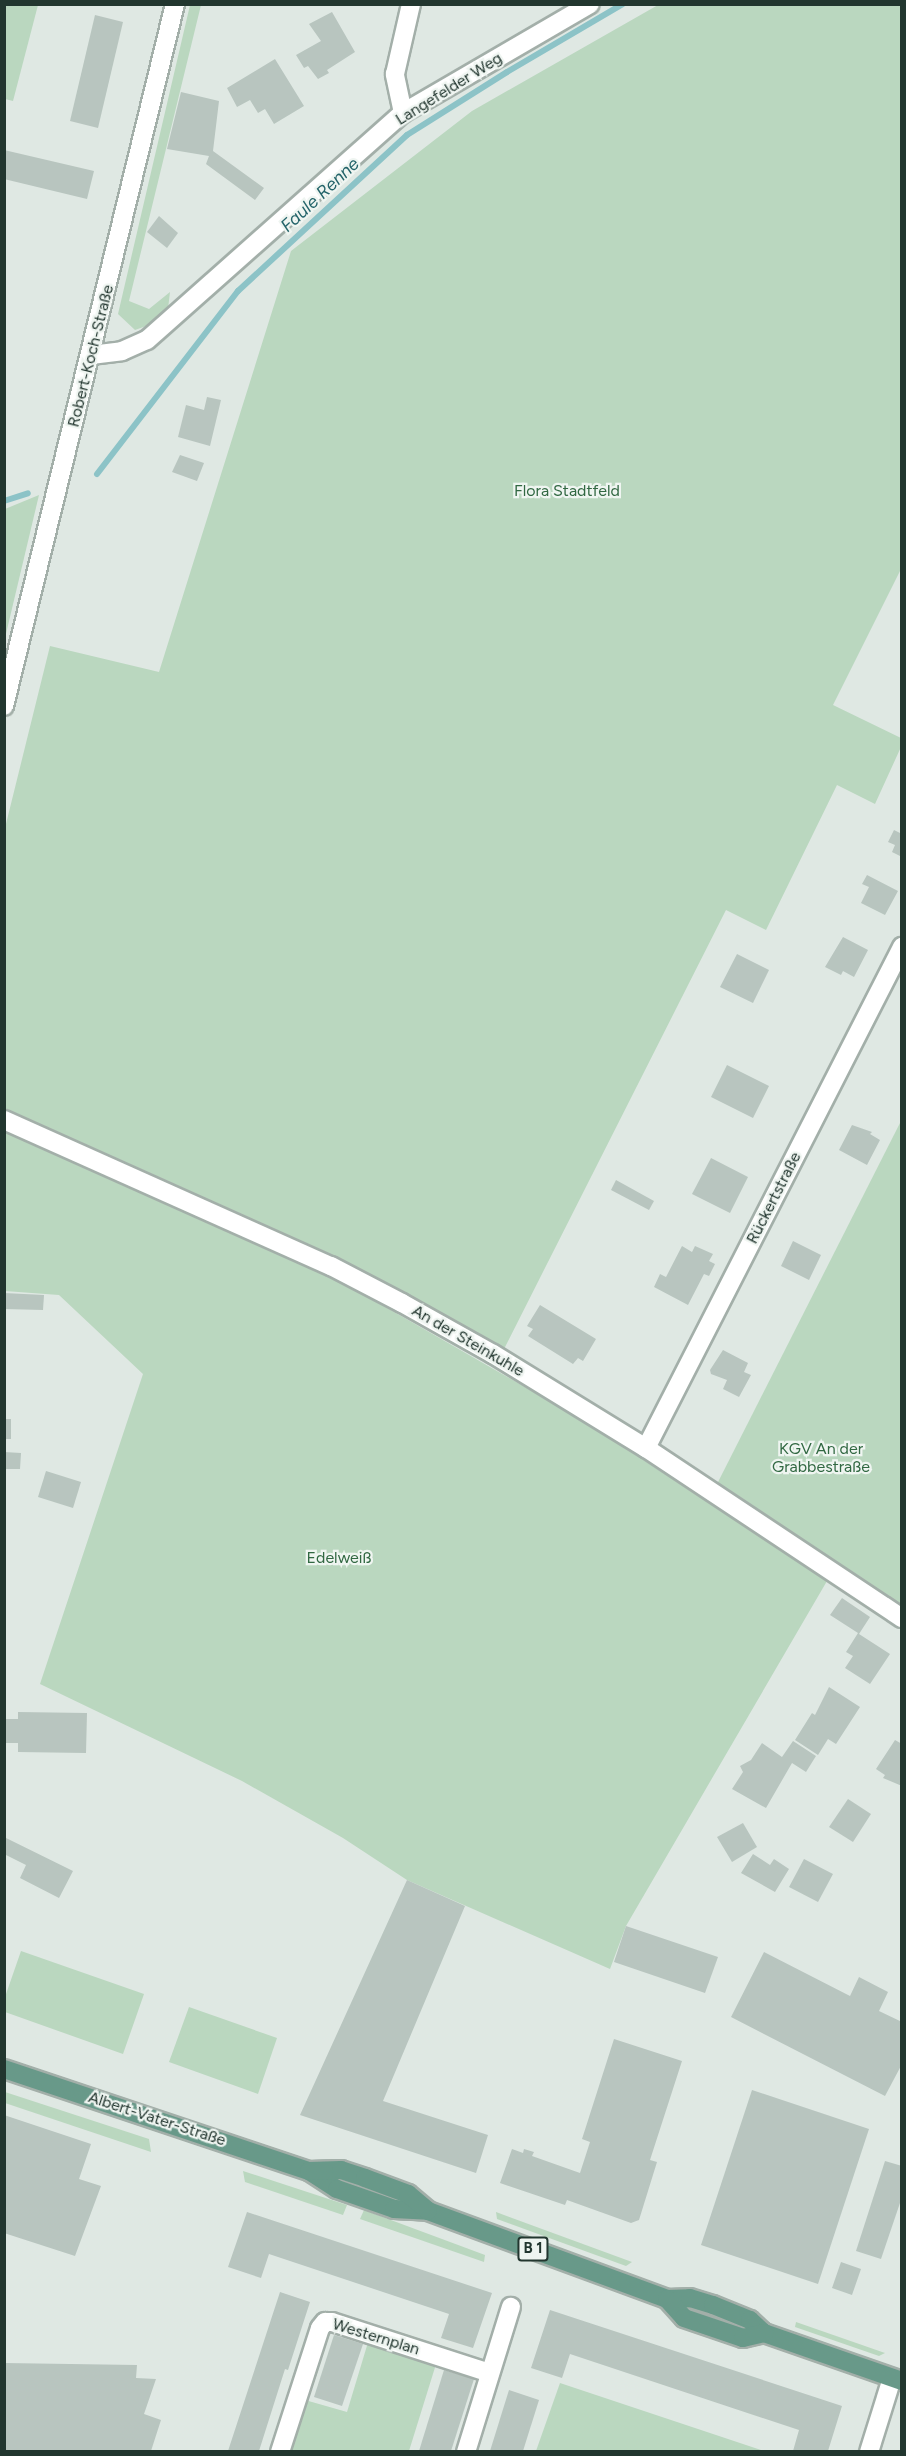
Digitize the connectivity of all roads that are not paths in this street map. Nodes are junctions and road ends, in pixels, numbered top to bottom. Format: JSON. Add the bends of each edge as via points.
{"nodes":[{"id":1,"x":175,"y":4,"type":"edge"},
{"id":2,"x":411,"y":4,"type":"edge"},
{"id":3,"x":590,"y":4,"type":"edge"},
{"id":4,"x":403,"y":113,"type":"junction"},
{"id":5,"x":91,"y":355,"type":"junction"},
{"id":6,"x":4,"y":706,"type":"edge"},
{"id":7,"x":902,"y":947,"type":"edge"},
{"id":8,"x":4,"y":1120,"type":"edge"},
{"id":9,"x":646,"y":1448,"type":"junction"},
{"id":10,"x":902,"y":1618,"type":"edge"},
{"id":11,"x":4,"y":2069,"type":"edge"},
{"id":12,"x":511,"y":2307,"type":"dead end"},
{"id":13,"x":490,"y":2373,"type":"junction"},
{"id":14,"x":897,"y":2379,"type":"edge"},
{"id":15,"x":280,"y":2451,"type":"edge"},
{"id":16,"x":466,"y":2451,"type":"edge"},
{"id":17,"x":869,"y":2451,"type":"edge"}],
"edges":[{"from":1,"to":5,"type":"street","name":"Robert-Koch-Straße"},
{"from":2,"to":4,"type":"street","via":[[395,74]]},
{"from":3,"to":4,"type":"street","name":"Langefelder Weg"},
{"from":4,"to":5,"type":"street","name":"Langefelder Weg","via":[[147,340],[122,351]]},
{"from":5,"to":6,"type":"street","name":"Robert-Koch-Straße"},
{"from":7,"to":9,"type":"street","name":"Rückertstraße"},
{"from":8,"to":9,"type":"street","name":"An der Steinkuhle","via":[[348,1274],[493,1354]]},
{"from":9,"to":10,"type":"street","name":"An der Steinkuhle"},
{"from":11,"to":14,"type":"main road","name":"Albert-Vater-Straße","number":"B 1","via":[[309,2171],[341,2170],[408,2194],[428,2211],[667,2299],[684,2318],[743,2338],[764,2333]]},
{"from":12,"to":13,"type":"street"},
{"from":13,"to":15,"type":"street","name":"Westernplan","via":[[325,2322]]},
{"from":13,"to":16,"type":"street"},
{"from":14,"to":17,"type":"street"}]}
